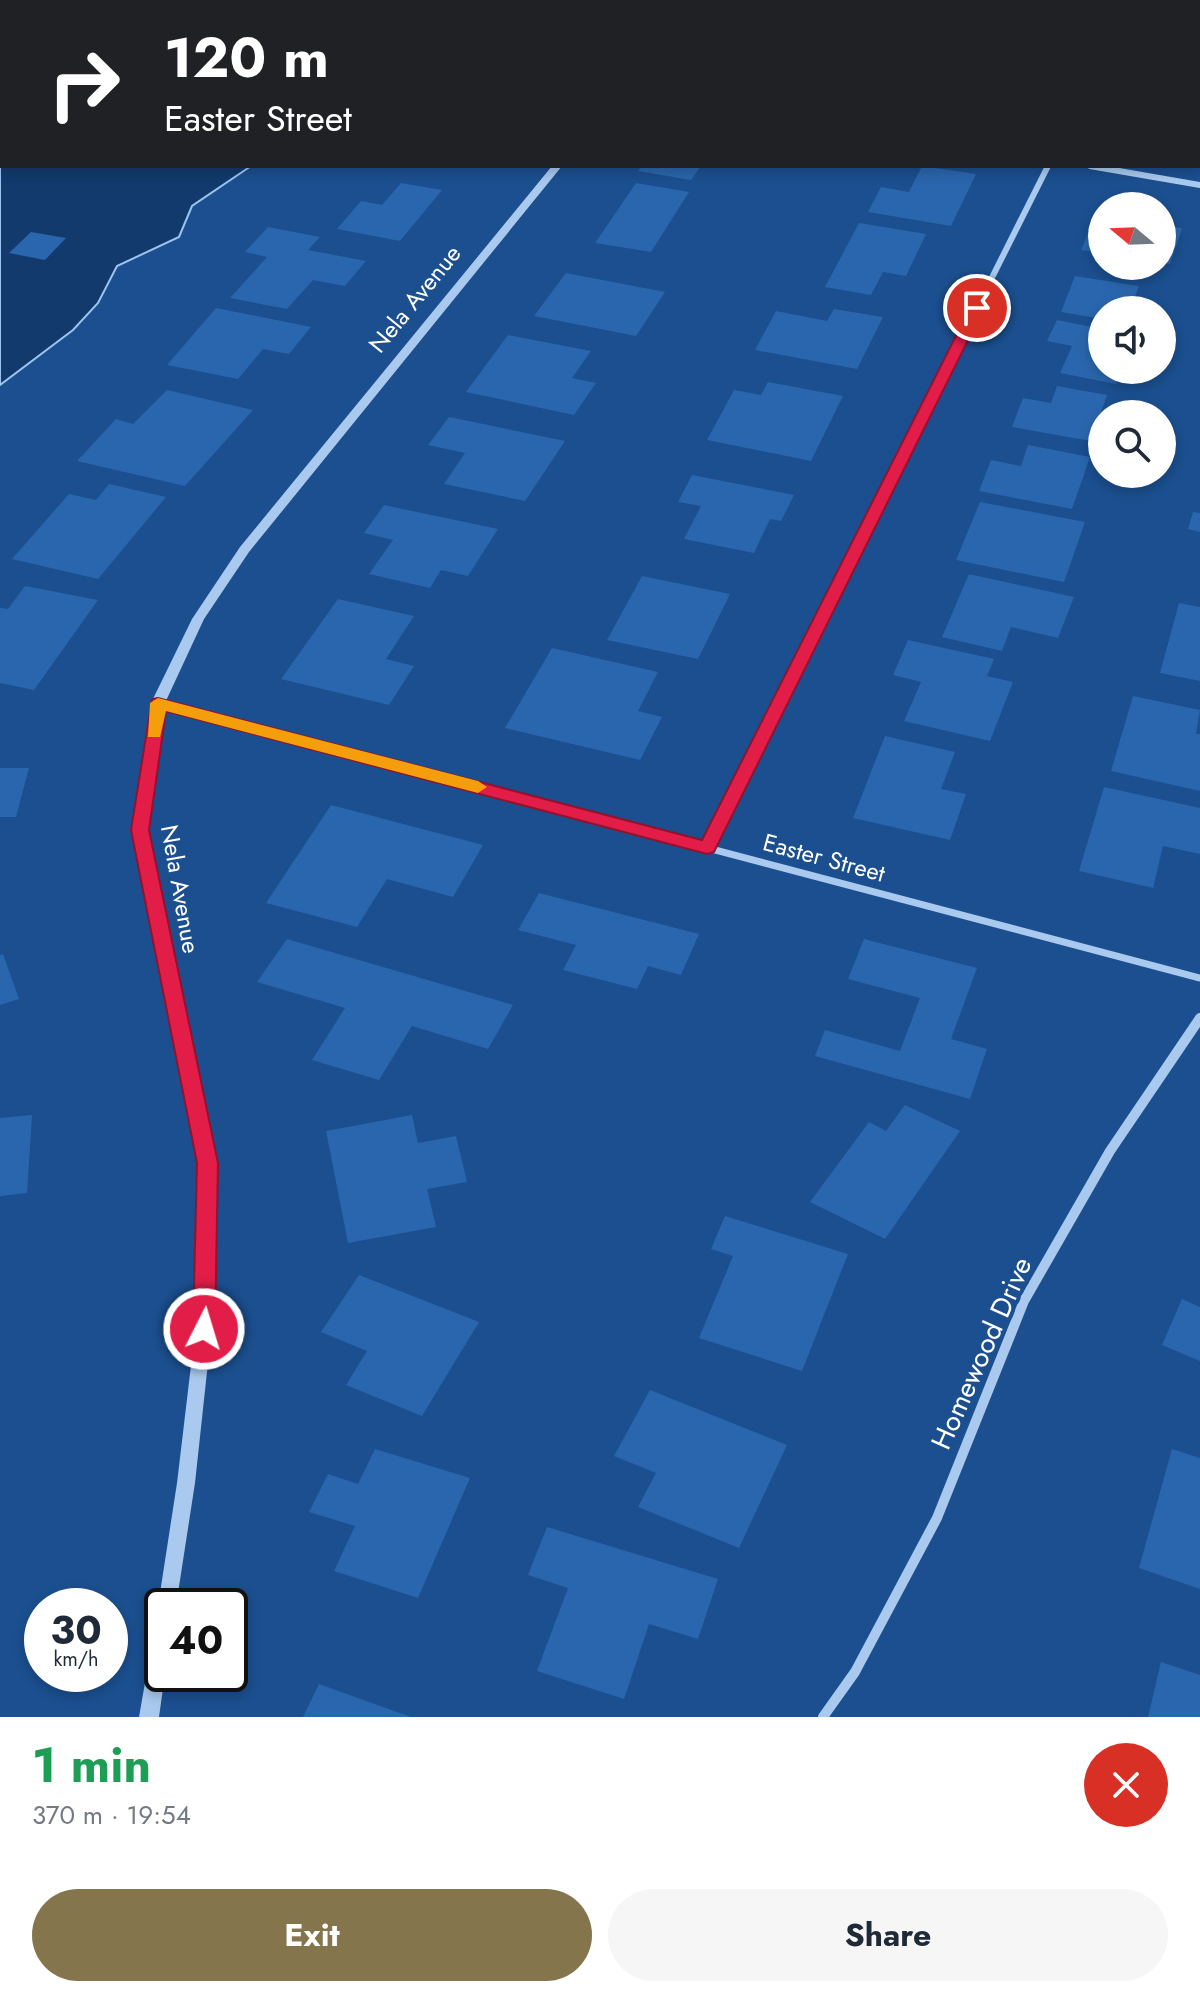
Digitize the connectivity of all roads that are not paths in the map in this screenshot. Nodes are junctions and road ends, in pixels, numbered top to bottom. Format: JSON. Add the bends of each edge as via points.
{"nodes":[{"id":1,"x":555,"y":168,"type":"edge"},
{"id":2,"x":1047,"y":168,"type":"edge"},
{"id":3,"x":1102,"y":168,"type":"edge"},
{"id":4,"x":1200,"y":185,"type":"edge"},
{"id":5,"x":158,"y":703,"type":"junction"},
{"id":6,"x":707,"y":848,"type":"junction"},
{"id":7,"x":1200,"y":978,"type":"edge"},
{"id":8,"x":1200,"y":1018,"type":"edge"},
{"id":9,"x":170,"y":1588,"type":"edge"},
{"id":10,"x":153,"y":1692,"type":"edge"},
{"id":11,"x":149,"y":1717,"type":"edge"},
{"id":12,"x":823,"y":1717,"type":"edge"}],
"edges":[{"from":1,"to":5,"type":"street","name":"Nela Avenue","via":[[244,550],[198,619]]},
{"from":2,"to":6,"type":"street"},
{"from":3,"to":4,"type":"street"},
{"from":5,"to":6,"type":"street","name":"Easter Street"},
{"from":5,"to":9,"type":"street","name":"Nela Avenue","via":[[140,830],[207,1163],[207,1298]]},
{"from":6,"to":7,"type":"street","name":"Easter Street"},
{"from":8,"to":12,"type":"street","name":"Homewood Drive","via":[[1110,1151],[1024,1301],[937,1518],[855,1672]]},
{"from":10,"to":11,"type":"street"}]}
